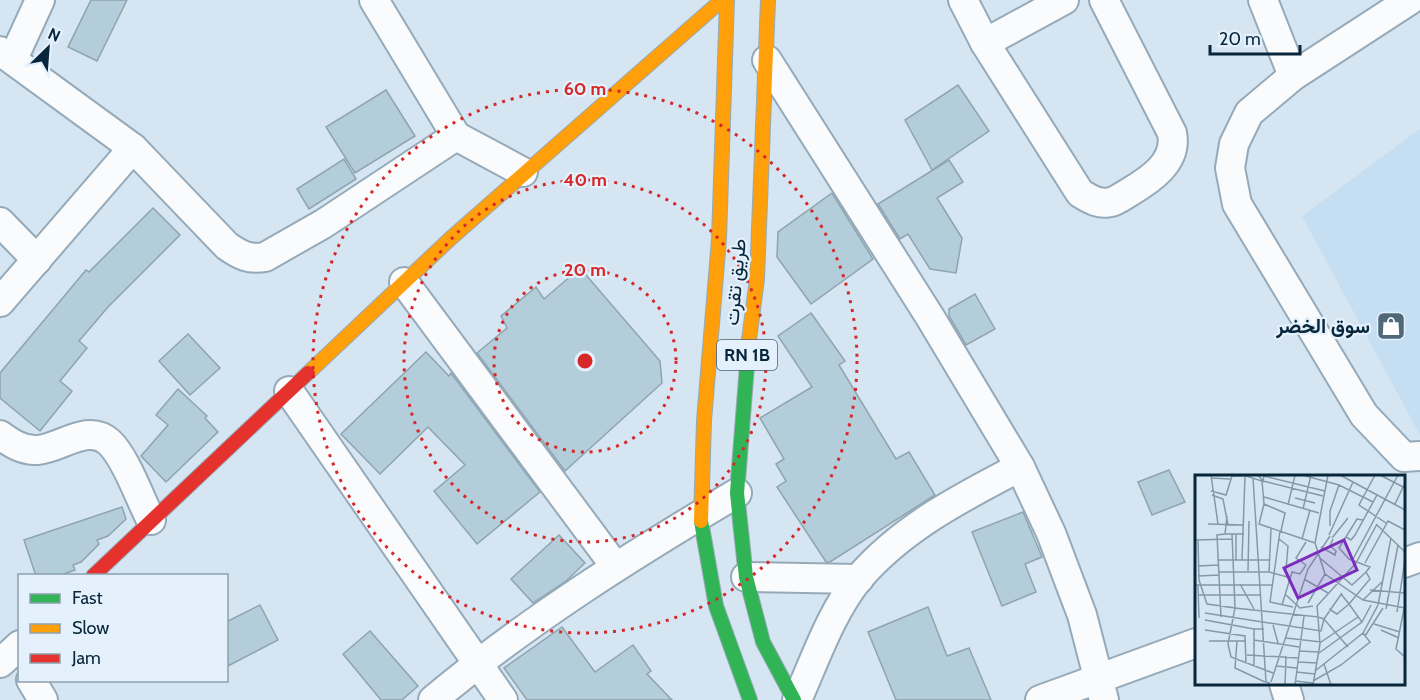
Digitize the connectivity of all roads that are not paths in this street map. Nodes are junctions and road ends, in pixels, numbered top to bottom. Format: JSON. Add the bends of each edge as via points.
{"nodes":[{"id":1,"x":40,"y":0,"type":"edge"},
{"id":2,"x":374,"y":0,"type":"edge"},
{"id":3,"x":722,"y":0,"type":"edge"},
{"id":4,"x":727,"y":0,"type":"edge"},
{"id":5,"x":768,"y":0,"type":"edge"},
{"id":6,"x":963,"y":0,"type":"edge"},
{"id":7,"x":1064,"y":0,"type":"edge"},
{"id":8,"x":1104,"y":0,"type":"edge"},
{"id":9,"x":1263,"y":0,"type":"edge"},
{"id":10,"x":1410,"y":0,"type":"edge"},
{"id":11,"x":985,"y":43,"type":"junction"},
{"id":12,"x":6,"y":55,"type":"edge"},
{"id":13,"x":767,"y":60,"type":"junction"},
{"id":14,"x":1293,"y":76,"type":"junction"},
{"id":15,"x":456,"y":136,"type":"junction"},
{"id":16,"x":133,"y":148,"type":"junction"},
{"id":17,"x":523,"y":172,"type":"junction"},
{"id":18,"x":0,"y":222,"type":"edge"},
{"id":19,"x":38,"y":260,"type":"junction"},
{"id":20,"x":405,"y":282,"type":"junction"},
{"id":21,"x":0,"y":302,"type":"edge"},
{"id":22,"x":289,"y":391,"type":"junction"},
{"id":23,"x":0,"y":435,"type":"edge"},
{"id":24,"x":1409,"y":463,"type":"edge"},
{"id":25,"x":1020,"y":467,"type":"junction"},
{"id":26,"x":737,"y":493,"type":"junction"},
{"id":27,"x":700,"y":515,"type":"junction"},
{"id":28,"x":151,"y":520,"type":"junction"},
{"id":29,"x":1420,"y":557,"type":"edge"},
{"id":30,"x":1405,"y":563,"type":"edge"},
{"id":31,"x":615,"y":566,"type":"junction"},
{"id":32,"x":95,"y":574,"type":"edge"},
{"id":33,"x":746,"y":577,"type":"junction"},
{"id":34,"x":859,"y":579,"type":"junction"},
{"id":35,"x":1195,"y":645,"type":"edge"},
{"id":36,"x":477,"y":663,"type":"junction"},
{"id":37,"x":32,"y":682,"type":"edge"},
{"id":38,"x":1284,"y":685,"type":"edge"},
{"id":39,"x":1100,"y":690,"type":"edge"},
{"id":40,"x":43,"y":700,"type":"edge"},
{"id":41,"x":433,"y":700,"type":"edge"},
{"id":42,"x":503,"y":700,"type":"edge"},
{"id":43,"x":750,"y":700,"type":"edge"},
{"id":44,"x":796,"y":700,"type":"edge"},
{"id":45,"x":1040,"y":700,"type":"edge"},
{"id":46,"x":1290,"y":700,"type":"edge"}],
"edges":[{"from":1,"to":12,"type":"street"},
{"from":2,"to":15,"type":"street"},
{"from":3,"to":17,"type":"main road"},
{"from":4,"to":27,"type":"main road","name":"طريق تقرت","number":"RN 1B","via":[[719,239]]},
{"from":5,"to":13,"type":"main road","name":"طريق تقرت","number":"RN 1B"},
{"from":6,"to":11,"type":"street"},
{"from":7,"to":11,"type":"street"},
{"from":8,"to":11,"type":"street","via":[[1172,133],[1174,144],[1167,162],[1150,180],[1111,202],[1095,202],[1080,193]]},
{"from":9,"to":14,"type":"street"},
{"from":10,"to":14,"type":"street"},
{"from":12,"to":16,"type":"street"},
{"from":13,"to":25,"type":"street"},
{"from":13,"to":26,"type":"main road","name":"طريق تقرت","number":"RN 1B","via":[[757,279],[744,380]]},
{"from":14,"to":24,"type":"street","via":[[1249,113],[1234,144],[1230,168],[1237,204],[1364,415]]},
{"from":15,"to":16,"type":"street","via":[[322,224],[254,259],[227,246]]},
{"from":15,"to":17,"type":"street"},
{"from":16,"to":19,"type":"street"},
{"from":17,"to":20,"type":"main road"},
{"from":18,"to":19,"type":"street"},
{"from":19,"to":21,"type":"street"},
{"from":20,"to":22,"type":"main road"},
{"from":20,"to":31,"type":"street"},
{"from":22,"to":28,"type":"main road"},
{"from":22,"to":36,"type":"street"},
{"from":23,"to":28,"type":"street","via":[[16,446],[37,450],[83,435],[109,442]]},
{"from":25,"to":34,"type":"street","via":[[910,530]]},
{"from":25,"to":39,"type":"street","via":[[1052,533]]},
{"from":26,"to":27,"type":"street"},
{"from":26,"to":33,"type":"main road","name":"طريق تقرت","number":"RN 1B"},
{"from":27,"to":31,"type":"street"},
{"from":27,"to":43,"type":"main road","name":"طريق تقرت","number":"RN 1B","via":[[716,606]]},
{"from":28,"to":32,"type":"main road"},
{"from":29,"to":30,"type":"street"},
{"from":31,"to":36,"type":"street"},
{"from":33,"to":34,"type":"street"},
{"from":33,"to":44,"type":"main road","name":"طريق تقرت","number":"RN 1B","via":[[763,642]]},
{"from":34,"to":44,"type":"street","via":[[830,627]]},
{"from":35,"to":39,"type":"street"},
{"from":36,"to":41,"type":"street"},
{"from":36,"to":42,"type":"street"},
{"from":37,"to":40,"type":"street"},
{"from":38,"to":46,"type":"street"},
{"from":39,"to":45,"type":"street"}]}
